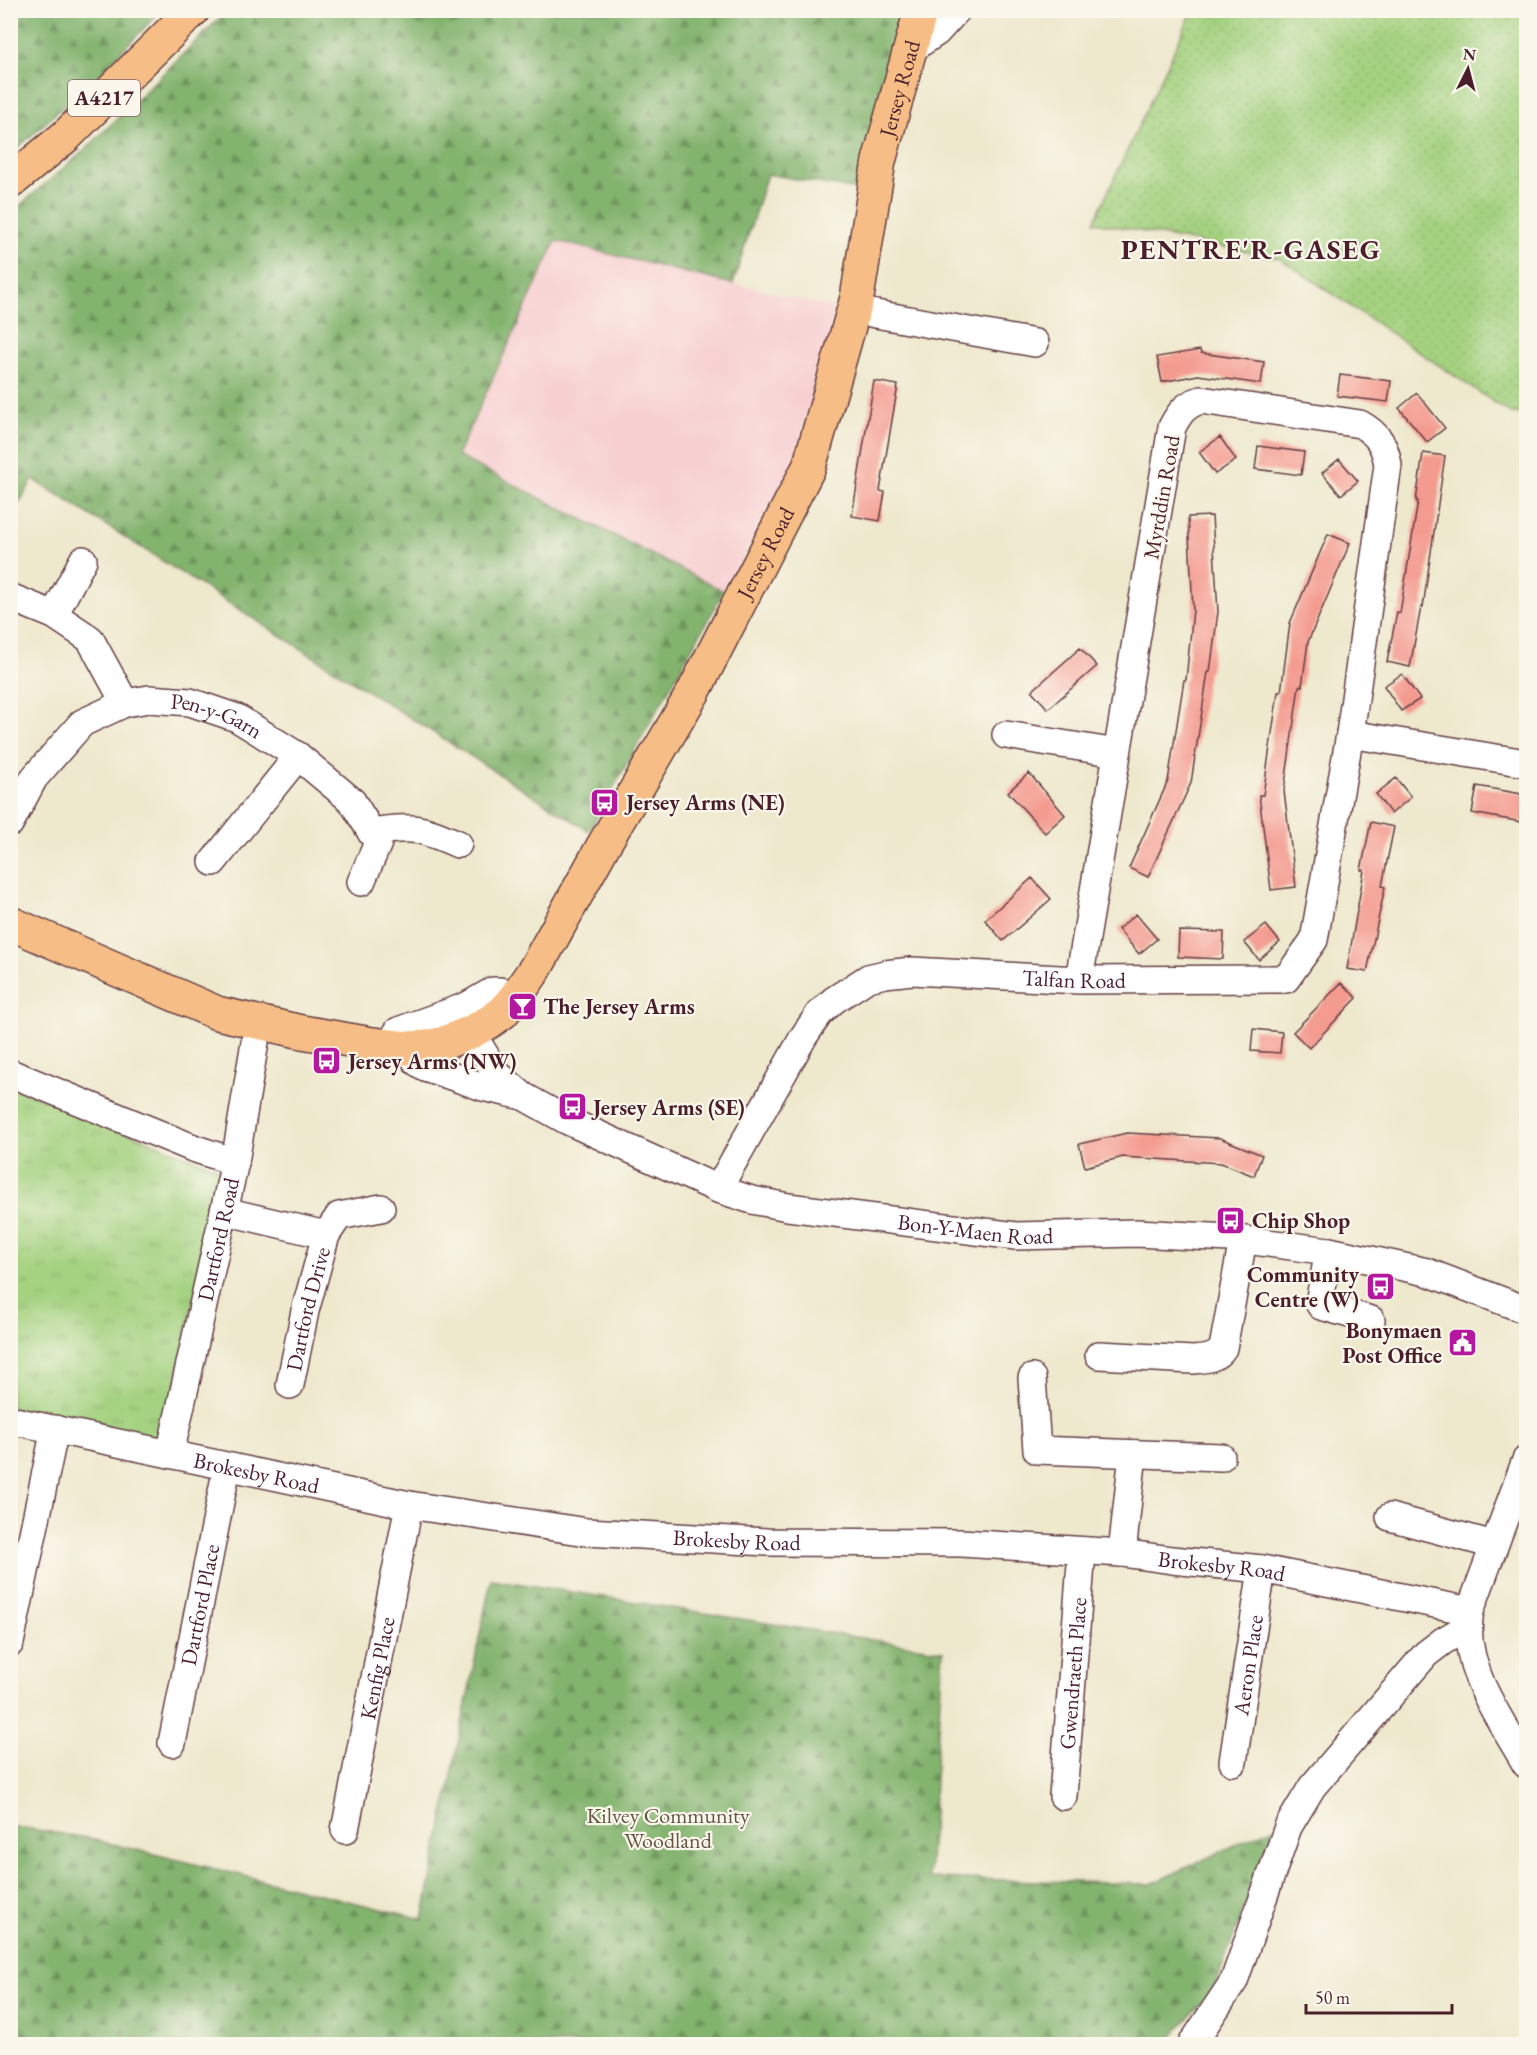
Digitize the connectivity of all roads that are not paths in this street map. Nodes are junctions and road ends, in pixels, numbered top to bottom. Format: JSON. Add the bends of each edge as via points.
{"nodes":[{"id":1,"x":193,"y":10,"type":"edge"},
{"id":2,"x":921,"y":10,"type":"edge"},
{"id":3,"x":957,"y":10,"type":"edge"},
{"id":4,"x":910,"y":50,"type":"junction"},
{"id":5,"x":10,"y":182,"type":"edge"},
{"id":6,"x":854,"y":310,"type":"junction"},
{"id":7,"x":1035,"y":343,"type":"dead end"},
{"id":8,"x":83,"y":560,"type":"dead end"},
{"id":9,"x":12,"y":598,"type":"edge"},
{"id":10,"x":54,"y":615,"type":"junction"},
{"id":11,"x":125,"y":704,"type":"junction"},
{"id":12,"x":1350,"y":734,"type":"junction"},
{"id":13,"x":1006,"y":735,"type":"dead end"},
{"id":14,"x":1117,"y":753,"type":"junction"},
{"id":15,"x":298,"y":756,"type":"junction"},
{"id":16,"x":1527,"y":763,"type":"edge"},
{"id":17,"x":13,"y":812,"type":"edge"},
{"id":18,"x":372,"y":832,"type":"junction"},
{"id":19,"x":458,"y":844,"type":"dead end"},
{"id":20,"x":213,"y":862,"type":"dead end"},
{"id":21,"x":361,"y":882,"type":"dead end"},
{"id":22,"x":10,"y":923,"type":"edge"},
{"id":23,"x":1079,"y":980,"type":"junction"},
{"id":24,"x":518,"y":995,"type":"junction"},
{"id":25,"x":258,"y":1024,"type":"junction"},
{"id":26,"x":471,"y":1032,"type":"junction"},
{"id":27,"x":398,"y":1047,"type":"junction"},
{"id":28,"x":10,"y":1073,"type":"edge"},
{"id":29,"x":523,"y":1096,"type":"junction"},
{"id":30,"x":235,"y":1162,"type":"junction"},
{"id":31,"x":718,"y":1189,"type":"junction"},
{"id":32,"x":381,"y":1208,"type":"dead end"},
{"id":33,"x":224,"y":1211,"type":"junction"},
{"id":34,"x":326,"y":1234,"type":"junction"},
{"id":35,"x":1243,"y":1240,"type":"junction"},
{"id":36,"x":1329,"y":1251,"type":"junction"},
{"id":37,"x":1527,"y":1310,"type":"edge"},
{"id":38,"x":1371,"y":1320,"type":"dead end"},
{"id":39,"x":1099,"y":1355,"type":"dead end"},
{"id":40,"x":1032,"y":1378,"type":"dead end"},
{"id":41,"x":291,"y":1385,"type":"dead end"},
{"id":42,"x":10,"y":1420,"type":"edge"},
{"id":43,"x":55,"y":1429,"type":"junction"},
{"id":44,"x":170,"y":1454,"type":"junction"},
{"id":45,"x":1133,"y":1454,"type":"junction"},
{"id":46,"x":1221,"y":1457,"type":"dead end"},
{"id":47,"x":1527,"y":1460,"type":"edge"},
{"id":48,"x":227,"y":1467,"type":"junction"},
{"id":49,"x":409,"y":1505,"type":"junction"},
{"id":50,"x":1390,"y":1517,"type":"dead end"},
{"id":51,"x":1494,"y":1545,"type":"junction"},
{"id":52,"x":1082,"y":1551,"type":"junction"},
{"id":53,"x":1122,"y":1553,"type":"junction"},
{"id":54,"x":1262,"y":1569,"type":"junction"},
{"id":55,"x":1468,"y":1619,"type":"junction"},
{"id":56,"x":10,"y":1643,"type":"edge"},
{"id":57,"x":171,"y":1743,"type":"dead end"},
{"id":58,"x":1233,"y":1762,"type":"dead end"},
{"id":59,"x":1527,"y":1764,"type":"edge"},
{"id":60,"x":1063,"y":1796,"type":"dead end"},
{"id":61,"x":345,"y":1830,"type":"dead end"},
{"id":62,"x":1191,"y":2044,"type":"edge"}],
"edges":[{"from":1,"to":5,"type":"main road","number":"A4217","via":[[66,136]]},
{"from":2,"to":4,"type":"main road","name":"Jersey Road"},
{"from":3,"to":4,"type":"street","via":[[937,32]]},
{"from":4,"to":6,"type":"main road","name":"Jersey Road","via":[[879,161]]},
{"from":6,"to":7,"type":"street"},
{"from":6,"to":24,"type":"main road","name":"Jersey Road","via":[[809,467],[694,691]]},
{"from":8,"to":10,"type":"street"},
{"from":9,"to":10,"type":"street"},
{"from":10,"to":11,"type":"street","via":[[90,639]]},
{"from":11,"to":15,"type":"street","name":"Pen-y-Garn","via":[[149,699],[190,702],[237,718]]},
{"from":11,"to":17,"type":"street","name":"Pen-y-Garn","via":[[82,723],[34,778]]},
{"from":12,"to":14,"type":"street","name":"Myrddin Road","via":[[1386,481],[1386,451],[1371,430],[1360,424],[1201,400],[1180,412],[1172,428]]},
{"from":12,"to":16,"type":"street"},
{"from":12,"to":23,"type":"street","name":"Talfan Road","via":[[1314,940],[1286,979]]},
{"from":13,"to":14,"type":"street"},
{"from":14,"to":23,"type":"street","name":"Myrddin Road"},
{"from":15,"to":18,"type":"street","name":"Pen-y-Garn","via":[[352,801]]},
{"from":15,"to":20,"type":"street"},
{"from":18,"to":19,"type":"street","via":[[416,828]]},
{"from":18,"to":21,"type":"street","via":[[378,843]]},
{"from":22,"to":25,"type":"main road","name":"Jersey Road","via":[[177,998]]},
{"from":23,"to":31,"type":"street","name":"Talfan Road","via":[[912,971],[868,978],[849,988],[819,1014],[804,1036]]},
{"from":24,"to":26,"type":"main road","name":"Jersey Road","via":[[502,1013]]},
{"from":24,"to":27,"type":"street","via":[[493,991],[467,1006],[398,1031],[394,1034]]},
{"from":25,"to":27,"type":"main road","name":"Jersey Road"},
{"from":25,"to":30,"type":"street","name":"Dartford Road"},
{"from":26,"to":27,"type":"main road","name":"Jersey Road","via":[[426,1047]]},
{"from":26,"to":29,"type":"street","name":"Bon-Y-Maen Road","via":[[496,1073]]},
{"from":27,"to":29,"type":"street","via":[[425,1066],[483,1087]]},
{"from":28,"to":30,"type":"street"},
{"from":29,"to":31,"type":"street","name":"Bon-Y-Maen Road","via":[[566,1120]]},
{"from":30,"to":33,"type":"street","name":"Dartford Road"},
{"from":31,"to":35,"type":"street","name":"Bon-Y-Maen Road","via":[[788,1207],[1016,1236],[1137,1233]]},
{"from":32,"to":34,"type":"street","name":"Dartford Drive","via":[[339,1216]]},
{"from":33,"to":34,"type":"street","name":"Dartford Drive"},
{"from":33,"to":44,"type":"street","name":"Dartford Road"},
{"from":34,"to":41,"type":"street","name":"Dartford Drive","via":[[305,1311]]},
{"from":35,"to":36,"type":"street","name":"Bon-Y-Maen Road"},
{"from":35,"to":39,"type":"street","via":[[1224,1342],[1216,1356],[1193,1360]]},
{"from":36,"to":37,"type":"street","name":"Bon-Y-Maen Road","via":[[1427,1272]]},
{"from":36,"to":38,"type":"street","via":[[1318,1303]]},
{"from":40,"to":45,"type":"street","via":[[1037,1450]]},
{"from":42,"to":43,"type":"street","name":"Brokesby Road"},
{"from":43,"to":44,"type":"street","name":"Brokesby Road"},
{"from":43,"to":56,"type":"street"},
{"from":44,"to":48,"type":"street","name":"Brokesby Road"},
{"from":45,"to":46,"type":"street"},
{"from":45,"to":53,"type":"street"},
{"from":47,"to":51,"type":"street"},
{"from":48,"to":49,"type":"street","name":"Brokesby Road"},
{"from":48,"to":57,"type":"street","name":"Dartford Place"},
{"from":49,"to":52,"type":"street","name":"Brokesby Road","via":[[587,1532],[767,1542],[961,1543]]},
{"from":49,"to":61,"type":"street","name":"Kenfig Place"},
{"from":50,"to":51,"type":"street"},
{"from":51,"to":55,"type":"street"},
{"from":52,"to":53,"type":"street","name":"Brokesby Road"},
{"from":52,"to":60,"type":"street","name":"Gwendraeth Place"},
{"from":53,"to":54,"type":"street","name":"Brokesby Road"},
{"from":54,"to":55,"type":"street","name":"Brokesby Road"},
{"from":54,"to":58,"type":"street","name":"Aeron Place"},
{"from":55,"to":59,"type":"street","via":[[1475,1671]]},
{"from":55,"to":62,"type":"street","via":[[1426,1654],[1312,1787],[1288,1827],[1234,1981]]}]}
